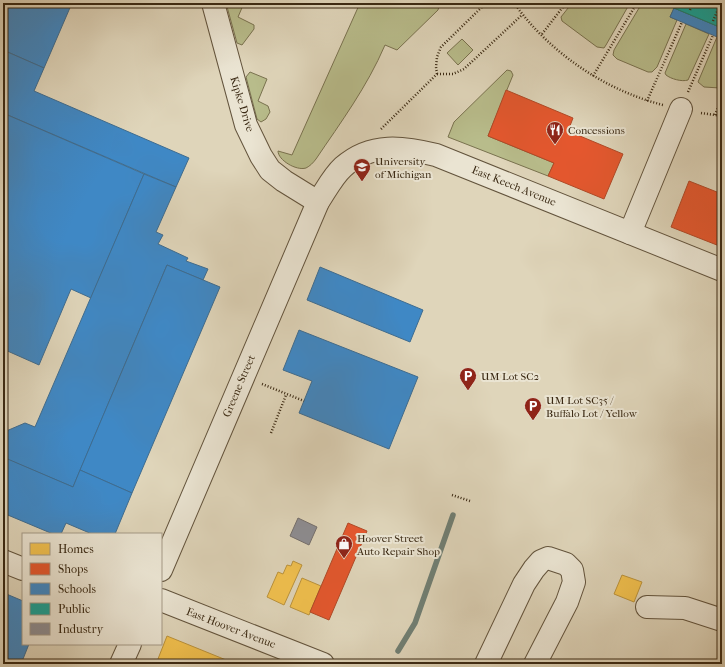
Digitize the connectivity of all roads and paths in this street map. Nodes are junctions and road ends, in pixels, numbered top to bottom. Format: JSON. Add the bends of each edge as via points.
{"nodes":[{"id":1,"x":213,"y":3,"type":"edge"},
{"id":2,"x":486,"y":3,"type":"edge"},
{"id":3,"x":514,"y":3,"type":"edge"},
{"id":4,"x":566,"y":3,"type":"edge"},
{"id":5,"x":637,"y":3,"type":"edge"},
{"id":6,"x":693,"y":3,"type":"edge"},
{"id":7,"x":721,"y":3,"type":"edge"},
{"id":8,"x":690,"y":10,"type":"dead end"},
{"id":9,"x":522,"y":14,"type":"junction"},
{"id":10,"x":714,"y":21,"type":"dead end"},
{"id":11,"x":682,"y":22,"type":"dead end"},
{"id":12,"x":542,"y":34,"type":"junction"},
{"id":13,"x":713,"y":35,"type":"dead end"},
{"id":14,"x":438,"y":74,"type":"junction"},
{"id":15,"x":593,"y":76,"type":"junction"},
{"id":16,"x":722,"y":98,"type":"edge"},
{"id":17,"x":647,"y":101,"type":"junction"},
{"id":18,"x":681,"y":109,"type":"junction"},
{"id":19,"x":715,"y":116,"type":"junction"},
{"id":20,"x":722,"y":116,"type":"edge"},
{"id":21,"x":379,"y":131,"type":"dead end"},
{"id":22,"x":318,"y":202,"type":"junction"},
{"id":23,"x":630,"y":233,"type":"junction"},
{"id":24,"x":722,"y":270,"type":"edge"},
{"id":25,"x":258,"y":383,"type":"dead end"},
{"id":26,"x":286,"y":394,"type":"junction"},
{"id":27,"x":304,"y":401,"type":"dead end"},
{"id":28,"x":271,"y":433,"type":"dead end"},
{"id":29,"x":452,"y":495,"type":"dead end"},
{"id":30,"x":470,"y":501,"type":"dead end"},
{"id":31,"x":3,"y":561,"type":"edge"},
{"id":32,"x":162,"y":568,"type":"edge"},
{"id":33,"x":22,"y":569,"type":"edge"},
{"id":34,"x":162,"y":600,"type":"edge"},
{"id":35,"x":647,"y":607,"type":"dead end"},
{"id":36,"x":722,"y":620,"type":"edge"},
{"id":37,"x":130,"y":645,"type":"edge"},
{"id":38,"x":121,"y":664,"type":"edge"},
{"id":39,"x":324,"y":664,"type":"edge"},
{"id":40,"x":486,"y":664,"type":"edge"},
{"id":41,"x":535,"y":664,"type":"edge"}],
"edges":[{"from":1,"to":22,"type":"street","name":"Kipke Drive","via":[[246,125],[262,156],[270,170]]},
{"from":2,"to":14,"type":"path","via":[[442,47],[437,57]]},
{"from":3,"to":9,"type":"path"},
{"from":4,"to":12,"type":"path"},
{"from":5,"to":15,"type":"path"},
{"from":6,"to":8,"type":"path"},
{"from":7,"to":10,"type":"path"},
{"from":9,"to":12,"type":"path"},
{"from":9,"to":14,"type":"path","via":[[464,70],[453,74]]},
{"from":11,"to":17,"type":"path"},
{"from":12,"to":15,"type":"path"},
{"from":13,"to":18,"type":"path"},
{"from":14,"to":21,"type":"path"},
{"from":15,"to":17,"type":"path"},
{"from":16,"to":19,"type":"path"},
{"from":17,"to":18,"type":"path"},
{"from":18,"to":19,"type":"path"},
{"from":18,"to":23,"type":"street"},
{"from":19,"to":20,"type":"path"},
{"from":22,"to":23,"type":"street","name":"East Keech Avenue","via":[[343,168],[359,156],[386,148],[412,149],[436,156]]},
{"from":22,"to":32,"type":"street","name":"Greene Street"},
{"from":23,"to":24,"type":"street","name":"East Keech Avenue"},
{"from":25,"to":26,"type":"path"},
{"from":26,"to":27,"type":"path"},
{"from":26,"to":28,"type":"path"},
{"from":29,"to":30,"type":"path"},
{"from":31,"to":33,"type":"street"},
{"from":34,"to":39,"type":"street","name":"East Hoover Avenue"},
{"from":35,"to":36,"type":"street","via":[[685,608]]},
{"from":37,"to":38,"type":"street"},
{"from":40,"to":41,"type":"street","via":[[524,584],[540,561],[548,558],[566,564],[572,570],[574,582],[567,602]]}]}
